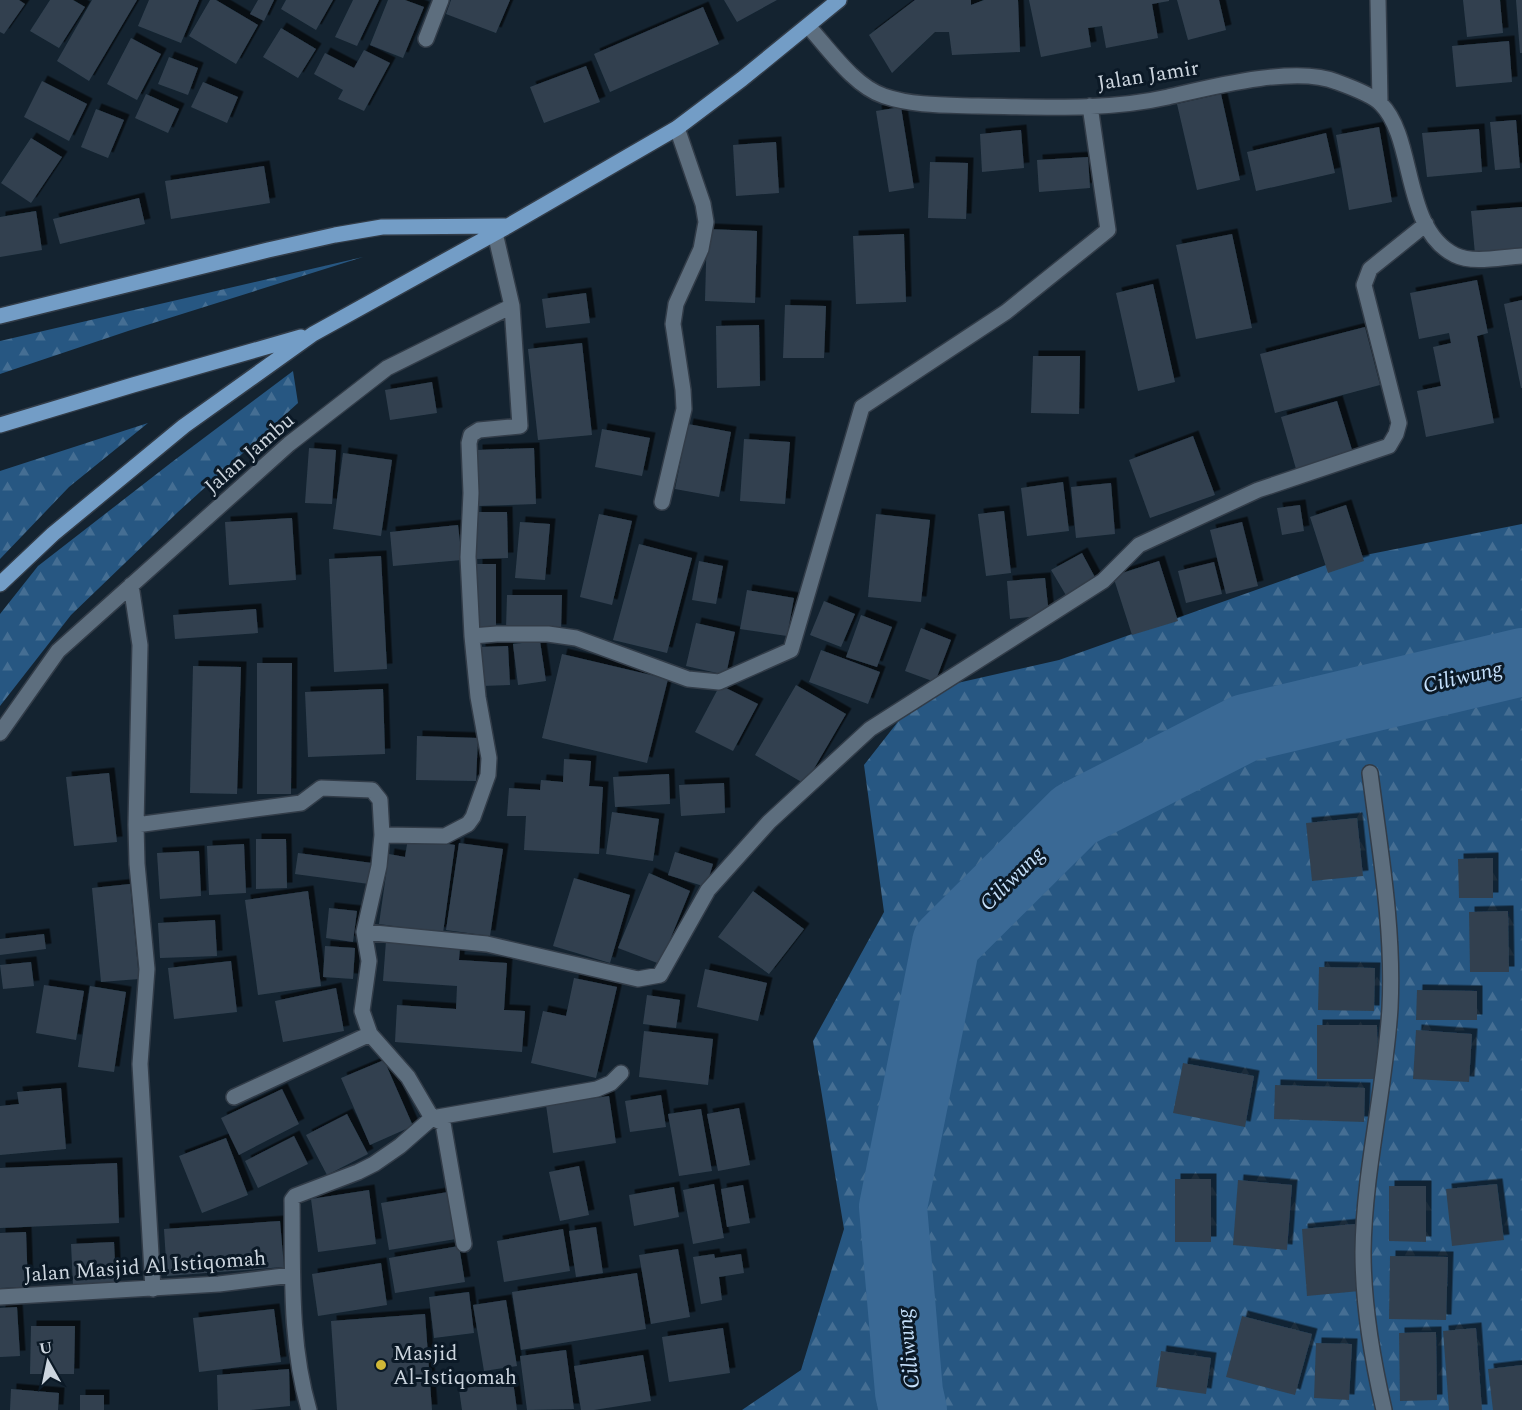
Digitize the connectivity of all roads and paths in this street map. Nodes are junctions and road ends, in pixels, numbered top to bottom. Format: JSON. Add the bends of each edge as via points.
{"nodes":[{"id":1,"x":441,"y":0,"type":"edge"},
{"id":2,"x":839,"y":0,"type":"edge"},
{"id":3,"x":1378,"y":0,"type":"edge"},
{"id":4,"x":808,"y":26,"type":"junction"},
{"id":5,"x":426,"y":39,"type":"dead end"},
{"id":6,"x":1380,"y":102,"type":"junction"},
{"id":7,"x":1090,"y":106,"type":"junction"},
{"id":8,"x":677,"y":128,"type":"junction"},
{"id":9,"x":1426,"y":224,"type":"junction"},
{"id":10,"x":502,"y":230,"type":"junction"},
{"id":11,"x":1522,"y":256,"type":"edge"},
{"id":12,"x":512,"y":306,"type":"junction"},
{"id":13,"x":0,"y":316,"type":"edge"},
{"id":14,"x":313,"y":334,"type":"junction"},
{"id":15,"x":0,"y":425,"type":"edge"},
{"id":16,"x":662,"y":502,"type":"dead end"},
{"id":17,"x":0,"y":584,"type":"edge"},
{"id":18,"x":131,"y":585,"type":"junction"},
{"id":19,"x":472,"y":636,"type":"junction"},
{"id":20,"x":0,"y":733,"type":"edge"},
{"id":21,"x":1370,"y":773,"type":"dead end"},
{"id":22,"x":136,"y":825,"type":"junction"},
{"id":23,"x":382,"y":835,"type":"junction"},
{"id":24,"x":364,"y":932,"type":"junction"},
{"id":25,"x":370,"y":1034,"type":"junction"},
{"id":26,"x":621,"y":1073,"type":"dead end"},
{"id":27,"x":234,"y":1097,"type":"dead end"},
{"id":28,"x":432,"y":1118,"type":"junction"},
{"id":29,"x":464,"y":1244,"type":"dead end"},
{"id":30,"x":292,"y":1275,"type":"junction"},
{"id":31,"x":153,"y":1289,"type":"junction"},
{"id":32,"x":0,"y":1297,"type":"edge"},
{"id":33,"x":309,"y":1410,"type":"edge"},
{"id":34,"x":1384,"y":1410,"type":"edge"}],
"edges":[{"from":1,"to":5,"type":"street"},
{"from":2,"to":4,"type":"main road"},
{"from":3,"to":6,"type":"street"},
{"from":4,"to":7,"type":"street","name":"Jalan Jamir","via":[[858,82],[883,96],[952,105]]},
{"from":4,"to":8,"type":"main road"},
{"from":6,"to":7,"type":"street","name":"Jalan Jamir","via":[[1335,81],[1309,75],[1216,84],[1165,98]]},
{"from":6,"to":9,"type":"street","via":[[1394,120]]},
{"from":7,"to":19,"type":"street","via":[[1108,230],[1006,312],[862,407],[791,650],[719,682],[688,679],[576,638],[548,634]]},
{"from":8,"to":10,"type":"main road"},
{"from":8,"to":16,"type":"street","via":[[704,204],[706,222],[701,249],[676,304],[673,324],[684,409]]},
{"from":9,"to":11,"type":"street","via":[[1439,243],[1456,255]]},
{"from":9,"to":24,"type":"street","via":[[1370,269],[1364,285],[1399,423],[1389,446],[1258,490],[1139,545],[1103,580],[870,729],[769,822],[708,890],[660,975],[638,979],[487,944]]},
{"from":10,"to":12,"type":"street"},
{"from":10,"to":13,"type":"main road","via":[[382,227],[268,250]]},
{"from":10,"to":14,"type":"main road"},
{"from":12,"to":18,"type":"street","name":"Jalan Jambu","via":[[387,368],[289,444]]},
{"from":12,"to":19,"type":"street","via":[[520,426],[479,430],[470,439],[468,557]]},
{"from":14,"to":15,"type":"main road"},
{"from":14,"to":17,"type":"main road","via":[[176,433],[52,534]]},
{"from":18,"to":20,"type":"street","name":"Jalan Jambu","via":[[58,651]]},
{"from":18,"to":22,"type":"street","via":[[140,645]]},
{"from":19,"to":23,"type":"street","via":[[489,758],[488,775],[473,817],[445,836]]},
{"from":21,"to":34,"type":"street","via":[[1389,920],[1390,1006],[1366,1206],[1364,1271],[1369,1338]]},
{"from":22,"to":23,"type":"street","via":[[301,804],[321,788],[372,790],[380,800]]},
{"from":22,"to":31,"type":"street","via":[[147,969],[140,1064]]},
{"from":23,"to":24,"type":"street"},
{"from":24,"to":25,"type":"street","via":[[369,961],[362,1011]]},
{"from":25,"to":27,"type":"street"},
{"from":25,"to":28,"type":"street","via":[[408,1077]]},
{"from":26,"to":28,"type":"street","via":[[597,1089]]},
{"from":28,"to":29,"type":"street","via":[[443,1123]]},
{"from":28,"to":30,"type":"street","via":[[374,1164],[295,1196]]},
{"from":30,"to":31,"type":"street","name":"Jalan Masjid Al Istiqomah"},
{"from":30,"to":33,"type":"street","via":[[300,1380]]},
{"from":31,"to":32,"type":"street","name":"Jalan Masjid Al Istiqomah"}]}
